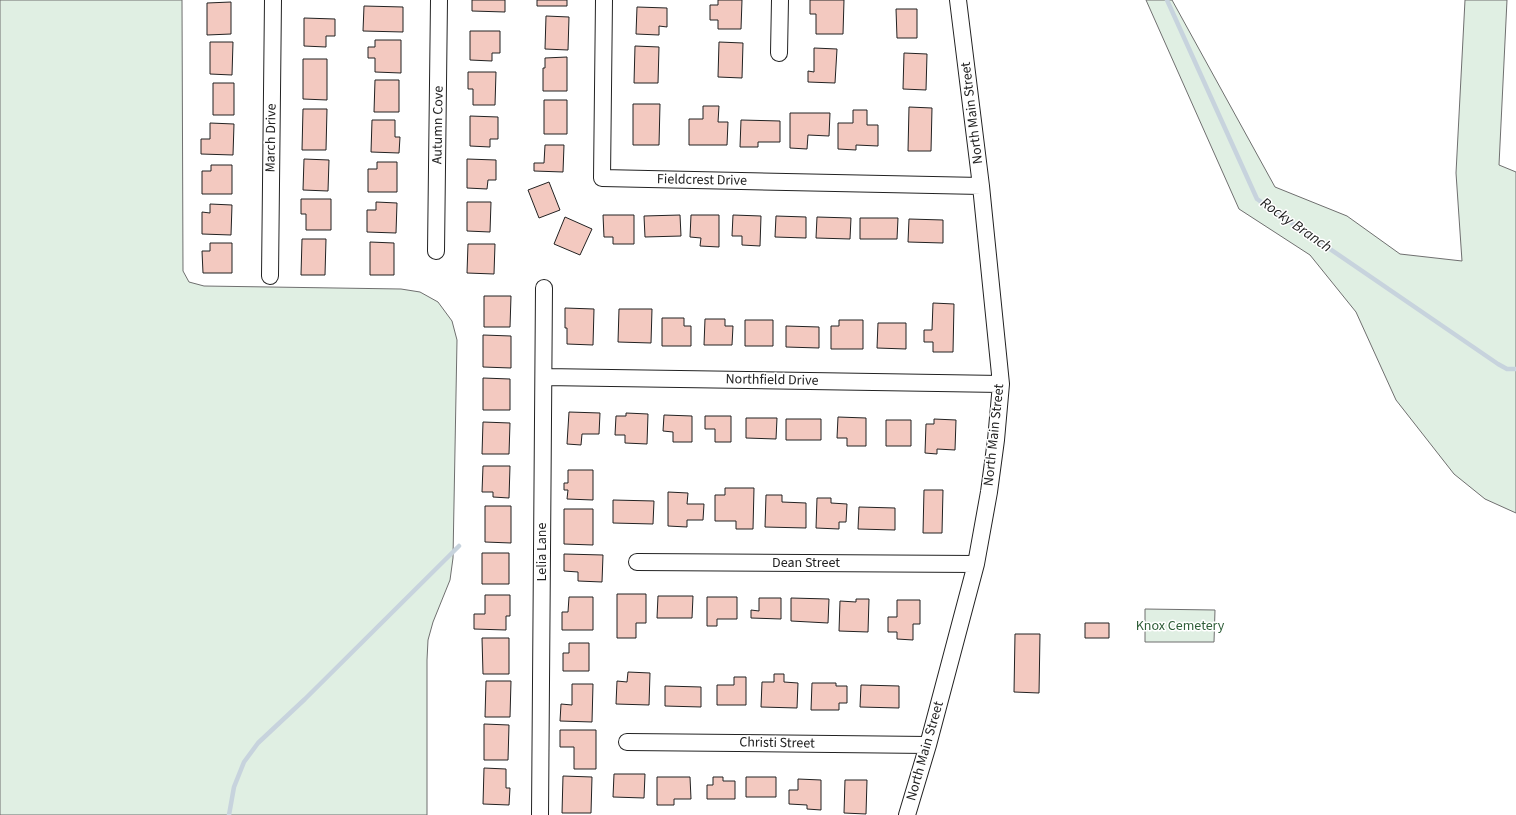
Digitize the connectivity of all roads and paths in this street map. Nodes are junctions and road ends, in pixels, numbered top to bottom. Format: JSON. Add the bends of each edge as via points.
{"nodes":[{"id":1,"x":272,"y":0,"type":"edge"},
{"id":2,"x":439,"y":0,"type":"edge"},
{"id":3,"x":604,"y":0,"type":"edge"},
{"id":4,"x":780,"y":0,"type":"edge"},
{"id":5,"x":958,"y":0,"type":"edge"},
{"id":6,"x":779,"y":53,"type":"dead end"},
{"id":7,"x":980,"y":186,"type":"junction"},
{"id":8,"x":436,"y":251,"type":"dead end"},
{"id":9,"x":270,"y":276,"type":"dead end"},
{"id":10,"x":544,"y":288,"type":"dead end"},
{"id":11,"x":544,"y":377,"type":"junction"},
{"id":12,"x":1001,"y":384,"type":"junction"},
{"id":13,"x":637,"y":562,"type":"dead end"},
{"id":14,"x":976,"y":564,"type":"junction"},
{"id":15,"x":627,"y":742,"type":"dead end"},
{"id":16,"x":928,"y":745,"type":"junction"},
{"id":17,"x":540,"y":815,"type":"edge"},
{"id":18,"x":907,"y":815,"type":"edge"}],
"edges":[{"from":1,"to":9,"type":"street","name":"March Drive"},
{"from":2,"to":8,"type":"street","name":"Autumn Cove"},
{"from":3,"to":7,"type":"street","name":"Fieldcrest Drive","via":[[602,178]]},
{"from":4,"to":6,"type":"street"},
{"from":5,"to":7,"type":"street","name":"North Main Street"},
{"from":7,"to":12,"type":"street","name":"North Main Street"},
{"from":10,"to":11,"type":"street","name":"Lelia Lane"},
{"from":11,"to":12,"type":"street","name":"Northfield Drive"},
{"from":11,"to":17,"type":"street","name":"Lelia Lane"},
{"from":12,"to":14,"type":"street","name":"North Main Street","via":[[989,492]]},
{"from":13,"to":14,"type":"street","name":"Dean Street"},
{"from":14,"to":16,"type":"street","name":"North Main Street"},
{"from":15,"to":16,"type":"street","name":"Christi Street"},
{"from":16,"to":18,"type":"street","name":"North Main Street"}]}
